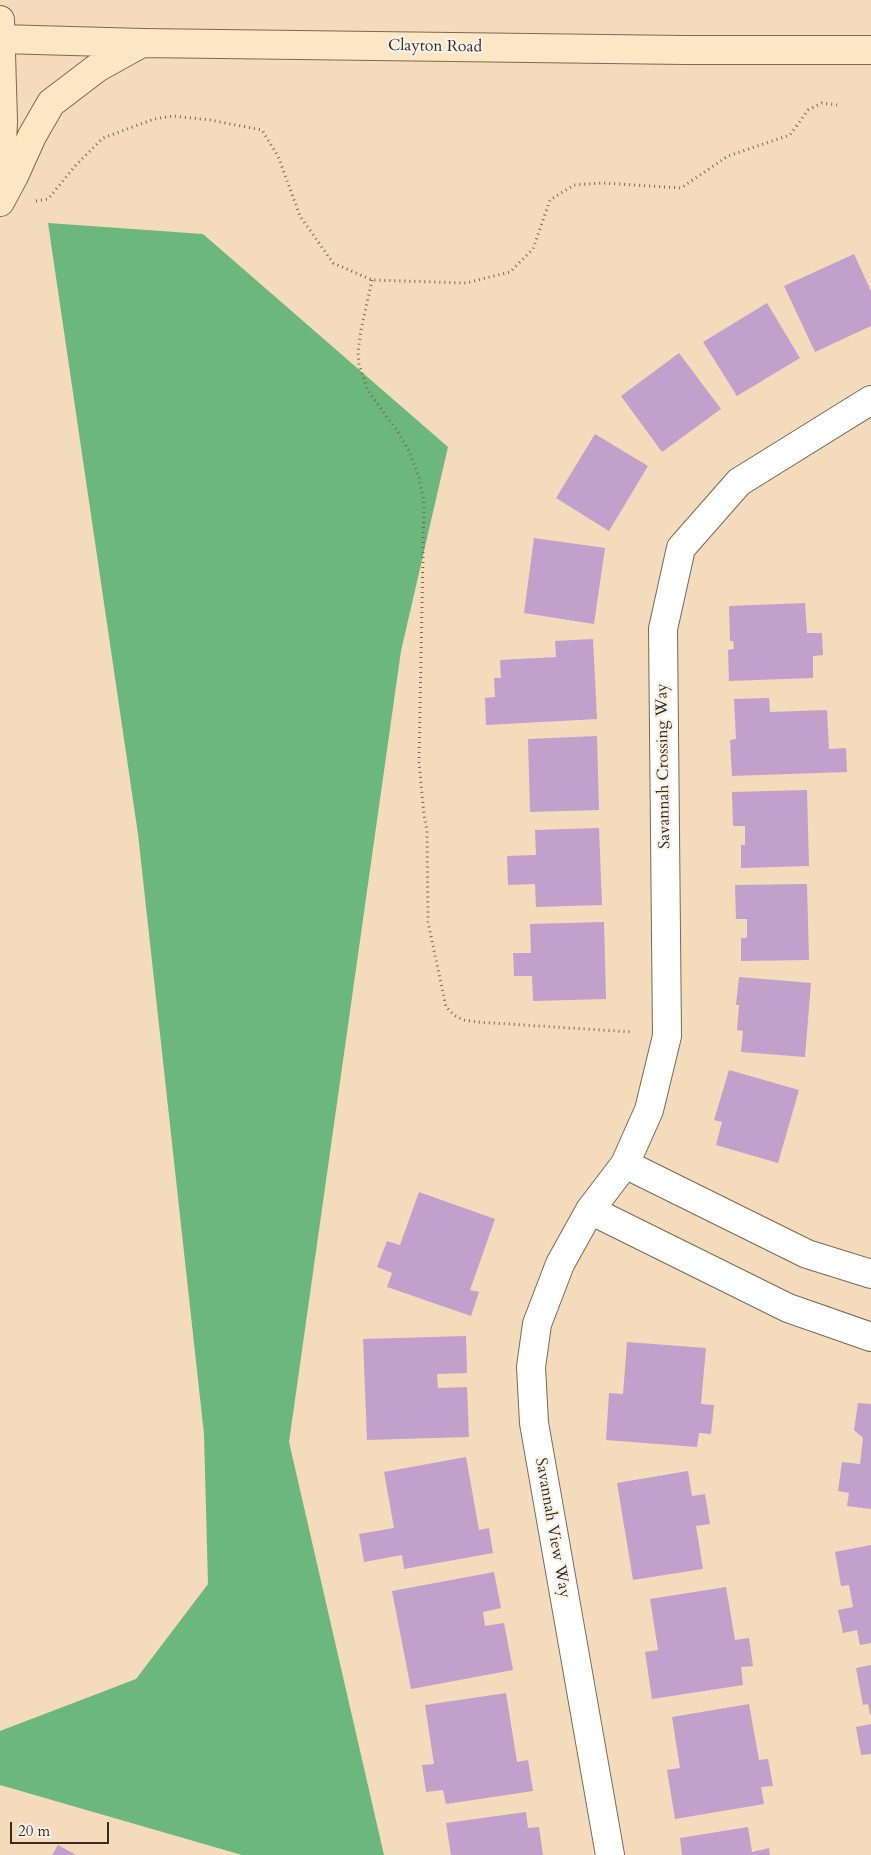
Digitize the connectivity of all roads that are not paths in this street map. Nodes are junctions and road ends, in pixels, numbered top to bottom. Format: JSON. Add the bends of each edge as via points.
{"nodes":[{"id":1,"x":0,"y":33,"type":"edge"},
{"id":2,"x":143,"y":43,"type":"junction"},
{"id":3,"x":871,"y":50,"type":"edge"},
{"id":4,"x":0,"y":188,"type":"edge"},
{"id":5,"x":0,"y":202,"type":"edge"},
{"id":6,"x":871,"y":400,"type":"edge"},
{"id":7,"x":625,"y":1164,"type":"junction"},
{"id":8,"x":590,"y":1210,"type":"junction"},
{"id":9,"x":871,"y":1274,"type":"edge"},
{"id":10,"x":871,"y":1336,"type":"edge"},
{"id":11,"x":610,"y":1855,"type":"edge"}],
"edges":[{"from":1,"to":2,"type":"main road","name":"Clayton Road"},
{"from":1,"to":4,"type":"main road","via":[[3,121]]},
{"from":2,"to":3,"type":"main road","name":"Clayton Road"},
{"from":2,"to":5,"type":"main road","via":[[97,68],[51,103]]},
{"from":6,"to":7,"type":"street","name":"Savannah Crossing Way","via":[[739,482],[681,548],[663,630],[667,1036],[649,1110]]},
{"from":7,"to":8,"type":"street","name":"Savannah Crossing Way"},
{"from":7,"to":9,"type":"street","via":[[807,1254]]},
{"from":8,"to":10,"type":"street","via":[[788,1308]]},
{"from":8,"to":11,"type":"street","name":"Savannah View Way","via":[[560,1264],[537,1324],[531,1367],[534,1423]]}]}
